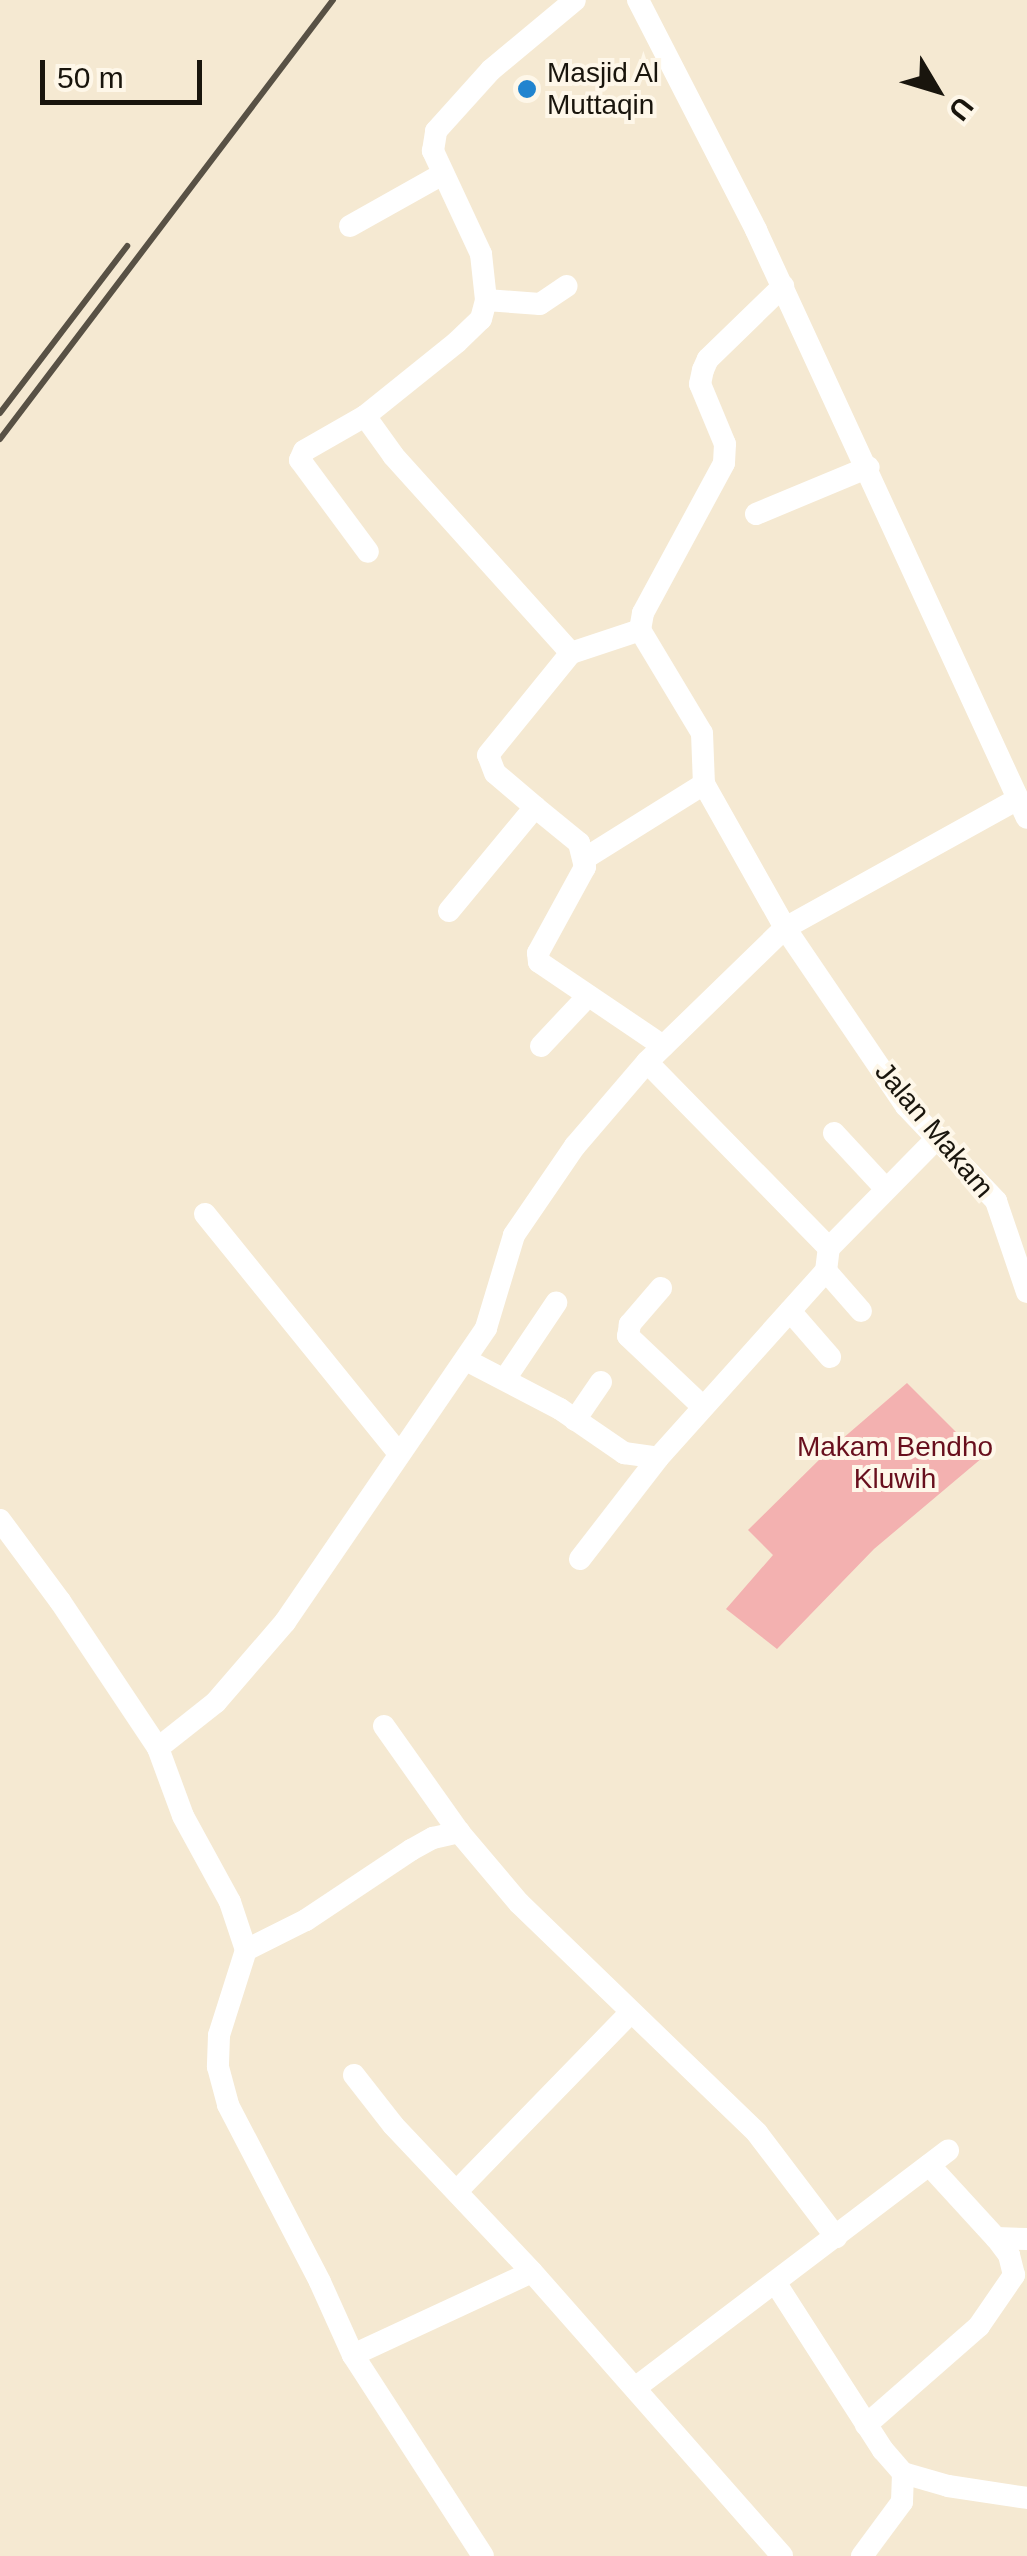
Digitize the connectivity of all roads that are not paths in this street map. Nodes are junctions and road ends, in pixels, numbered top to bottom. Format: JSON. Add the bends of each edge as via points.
{"nodes":[{"id":1,"x":576,"y":0,"type":"edge"},
{"id":2,"x":638,"y":0,"type":"edge"},
{"id":3,"x":441,"y":175,"type":"junction"},
{"id":4,"x":350,"y":226,"type":"dead end"},
{"id":5,"x":567,"y":286,"type":"dead end"},
{"id":6,"x":783,"y":286,"type":"junction"},
{"id":7,"x":486,"y":300,"type":"junction"},
{"id":8,"x":365,"y":416,"type":"junction"},
{"id":9,"x":869,"y":467,"type":"junction"},
{"id":10,"x":756,"y":514,"type":"dead end"},
{"id":11,"x":368,"y":552,"type":"dead end"},
{"id":12,"x":640,"y":630,"type":"junction"},
{"id":13,"x":571,"y":654,"type":"junction"},
{"id":14,"x":704,"y":784,"type":"junction"},
{"id":15,"x":536,"y":807,"type":"junction"},
{"id":16,"x":1022,"y":808,"type":"edge"},
{"id":17,"x":584,"y":859,"type":"junction"},
{"id":18,"x":449,"y":911,"type":"dead end"},
{"id":19,"x":786,"y":928,"type":"junction"},
{"id":20,"x":588,"y":996,"type":"junction"},
{"id":21,"x":541,"y":1046,"type":"dead end"},
{"id":22,"x":655,"y":1054,"type":"junction"},
{"id":23,"x":834,"y":1133,"type":"dead end"},
{"id":24,"x":938,"y":1136,"type":"junction"},
{"id":25,"x":886,"y":1190,"type":"junction"},
{"id":26,"x":205,"y":1214,"type":"dead end"},
{"id":27,"x":828,"y":1260,"type":"junction"},
{"id":28,"x":661,"y":1288,"type":"dead end"},
{"id":29,"x":1027,"y":1292,"type":"edge"},
{"id":30,"x":556,"y":1304,"type":"dead end"},
{"id":31,"x":790,"y":1310,"type":"junction"},
{"id":32,"x":861,"y":1311,"type":"dead end"},
{"id":33,"x":830,"y":1357,"type":"dead end"},
{"id":34,"x":466,"y":1360,"type":"junction"},
{"id":35,"x":505,"y":1379,"type":"junction"},
{"id":36,"x":601,"y":1382,"type":"dead end"},
{"id":37,"x":701,"y":1405,"type":"junction"},
{"id":38,"x":576,"y":1420,"type":"junction"},
{"id":39,"x":398,"y":1452,"type":"junction"},
{"id":40,"x":658,"y":1458,"type":"junction"},
{"id":41,"x":0,"y":1520,"type":"edge"},
{"id":42,"x":580,"y":1559,"type":"dead end"},
{"id":43,"x":384,"y":1726,"type":"dead end"},
{"id":44,"x":158,"y":1748,"type":"junction"},
{"id":45,"x":459,"y":1832,"type":"junction"},
{"id":46,"x":246,"y":1950,"type":"junction"},
{"id":47,"x":630,"y":2012,"type":"junction"},
{"id":48,"x":354,"y":2075,"type":"dead end"},
{"id":49,"x":948,"y":2150,"type":"dead end"},
{"id":50,"x":928,"y":2165,"type":"junction"},
{"id":51,"x":457,"y":2191,"type":"junction"},
{"id":52,"x":836,"y":2237,"type":"junction"},
{"id":53,"x":996,"y":2238,"type":"junction"},
{"id":54,"x":1027,"y":2240,"type":"edge"},
{"id":55,"x":532,"y":2272,"type":"junction"},
{"id":56,"x":775,"y":2282,"type":"junction"},
{"id":57,"x":352,"y":2355,"type":"junction"},
{"id":58,"x":635,"y":2388,"type":"junction"},
{"id":59,"x":866,"y":2425,"type":"junction"},
{"id":60,"x":904,"y":2473,"type":"junction"},
{"id":61,"x":1027,"y":2498,"type":"edge"},
{"id":62,"x":483,"y":2556,"type":"edge"},
{"id":63,"x":782,"y":2556,"type":"edge"},
{"id":64,"x":862,"y":2556,"type":"edge"}],
"edges":[{"from":1,"to":3,"type":"street","via":[[491,70],[436,130],[433,151]]},
{"from":2,"to":6,"type":"street"},
{"from":3,"to":4,"type":"street"},
{"from":3,"to":7,"type":"street","via":[[481,254]]},
{"from":5,"to":7,"type":"street","via":[[540,304]]},
{"from":6,"to":9,"type":"street"},
{"from":6,"to":12,"type":"street","via":[[703,370],[700,384],[725,444],[724,463],[642,613]]},
{"from":7,"to":8,"type":"street","via":[[481,320]]},
{"from":8,"to":11,"type":"street","via":[[304,451],[300,460]]},
{"from":8,"to":13,"type":"street","via":[[392,455]]},
{"from":9,"to":10,"type":"street"},
{"from":9,"to":16,"type":"street"},
{"from":12,"to":13,"type":"street"},
{"from":12,"to":14,"type":"street","via":[[702,733]]},
{"from":13,"to":15,"type":"street","via":[[488,754],[495,773]]},
{"from":14,"to":17,"type":"street"},
{"from":14,"to":19,"type":"street","name":"Jalan Makam"},
{"from":15,"to":17,"type":"street","via":[[578,843]]},
{"from":15,"to":18,"type":"street"},
{"from":16,"to":19,"type":"street"},
{"from":17,"to":20,"type":"street","via":[[582,877],[538,952],[539,962]]},
{"from":19,"to":22,"type":"street"},
{"from":19,"to":24,"type":"street","name":"Jalan Makam","via":[[906,1106]]},
{"from":20,"to":21,"type":"street"},
{"from":20,"to":22,"type":"street"},
{"from":22,"to":27,"type":"street"},
{"from":22,"to":34,"type":"street","via":[[575,1146],[514,1235],[494,1315]]},
{"from":23,"to":25,"type":"street"},
{"from":24,"to":25,"type":"street"},
{"from":24,"to":29,"type":"street","name":"Jalan Makam","via":[[996,1201]]},
{"from":25,"to":27,"type":"street"},
{"from":26,"to":39,"type":"street"},
{"from":27,"to":31,"type":"street"},
{"from":27,"to":32,"type":"street"},
{"from":28,"to":37,"type":"street","via":[[627,1334]]},
{"from":30,"to":35,"type":"street"},
{"from":31,"to":33,"type":"street"},
{"from":31,"to":37,"type":"street"},
{"from":34,"to":35,"type":"street"},
{"from":34,"to":39,"type":"street"},
{"from":35,"to":38,"type":"street"},
{"from":36,"to":38,"type":"street"},
{"from":37,"to":40,"type":"street"},
{"from":38,"to":40,"type":"street","via":[[624,1453]]},
{"from":39,"to":44,"type":"street","via":[[266,1647],[216,1702]]},
{"from":40,"to":42,"type":"street"},
{"from":41,"to":44,"type":"street"},
{"from":43,"to":45,"type":"street"},
{"from":44,"to":46,"type":"street"},
{"from":45,"to":46,"type":"street","via":[[432,1838],[306,1920]]},
{"from":45,"to":47,"type":"street"},
{"from":46,"to":57,"type":"street","via":[[219,2034],[218,2067],[228,2105]]},
{"from":47,"to":51,"type":"street"},
{"from":47,"to":52,"type":"street","via":[[757,2133]]},
{"from":48,"to":51,"type":"street"},
{"from":49,"to":50,"type":"street"},
{"from":50,"to":52,"type":"street"},
{"from":50,"to":53,"type":"street"},
{"from":51,"to":55,"type":"street"},
{"from":52,"to":56,"type":"street"},
{"from":53,"to":54,"type":"street"},
{"from":53,"to":59,"type":"street","via":[[1014,2265],[1010,2286],[978,2326]]},
{"from":55,"to":57,"type":"street"},
{"from":55,"to":58,"type":"street"},
{"from":56,"to":58,"type":"street"},
{"from":56,"to":59,"type":"street"},
{"from":57,"to":62,"type":"street"},
{"from":58,"to":63,"type":"street"},
{"from":59,"to":60,"type":"street"},
{"from":60,"to":61,"type":"street"},
{"from":60,"to":64,"type":"street","via":[[902,2502]]}]}
